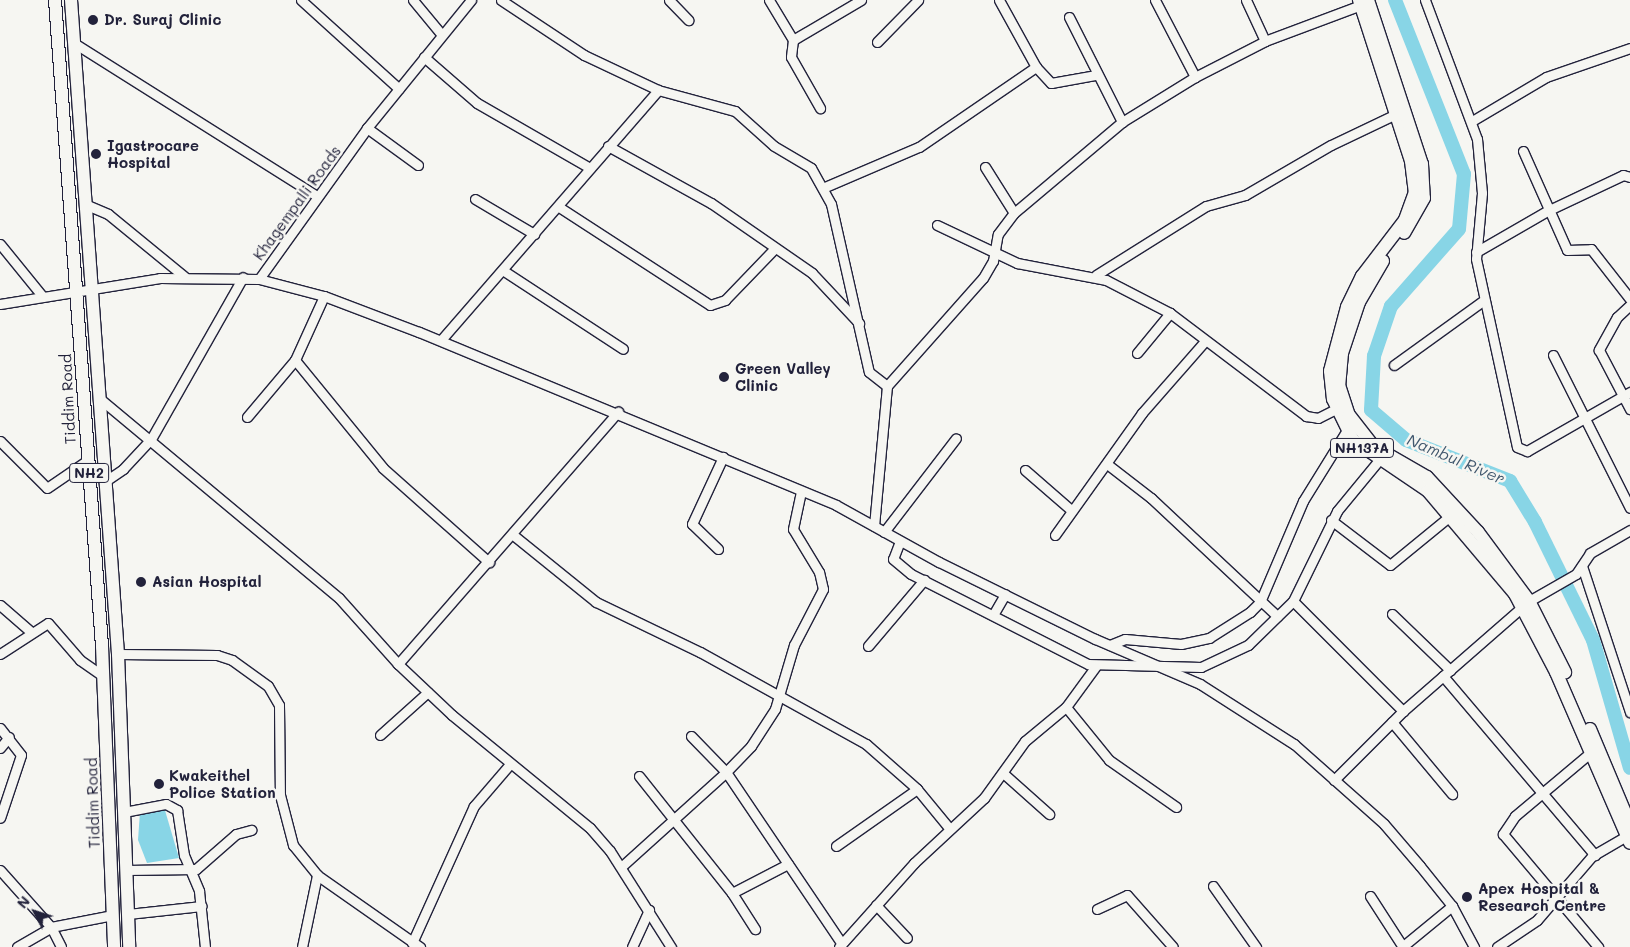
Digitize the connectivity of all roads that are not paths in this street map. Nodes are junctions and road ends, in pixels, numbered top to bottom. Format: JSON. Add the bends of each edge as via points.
{"nodes":[{"id":1,"x":55,"y":0,"type":"edge"},
{"id":2,"x":71,"y":0,"type":"edge"},
{"id":3,"x":302,"y":0,"type":"edge"},
{"id":4,"x":413,"y":0,"type":"edge"},
{"id":5,"x":471,"y":0,"type":"edge"},
{"id":6,"x":501,"y":0,"type":"edge"},
{"id":7,"x":669,"y":0,"type":"edge"},
{"id":8,"x":769,"y":0,"type":"edge"},
{"id":9,"x":860,"y":0,"type":"edge"},
{"id":10,"x":918,"y":0,"type":"edge"},
{"id":11,"x":999,"y":0,"type":"edge"},
{"id":12,"x":1155,"y":0,"type":"edge"},
{"id":13,"x":1246,"y":0,"type":"edge"},
{"id":14,"x":1425,"y":0,"type":"edge"},
{"id":15,"x":1364,"y":2,"type":"edge"},
{"id":16,"x":1069,"y":17,"type":"dead end"},
{"id":17,"x":688,"y":20,"type":"dead end"},
{"id":18,"x":442,"y":35,"type":"junction"},
{"id":19,"x":793,"y":40,"type":"junction"},
{"id":20,"x":1265,"y":41,"type":"junction"},
{"id":21,"x":876,"y":42,"type":"dead end"},
{"id":22,"x":74,"y":43,"type":"junction"},
{"id":23,"x":1630,"y":48,"type":"edge"},
{"id":24,"x":424,"y":57,"type":"junction"},
{"id":25,"x":1036,"y":67,"type":"junction"},
{"id":26,"x":1096,"y":74,"type":"junction"},
{"id":27,"x":1195,"y":77,"type":"junction"},
{"id":28,"x":399,"y":89,"type":"junction"},
{"id":29,"x":658,"y":90,"type":"junction"},
{"id":30,"x":820,"y":108,"type":"dead end"},
{"id":31,"x":1396,"y":114,"type":"junction"},
{"id":32,"x":1472,"y":121,"type":"junction"},
{"id":33,"x":1122,"y":122,"type":"junction"},
{"id":34,"x":367,"y":128,"type":"junction"},
{"id":35,"x":608,"y":146,"type":"junction"},
{"id":36,"x":1523,"y":151,"type":"dead end"},
{"id":37,"x":418,"y":165,"type":"dead end"},
{"id":38,"x":985,"y":167,"type":"dead end"},
{"id":39,"x":590,"y":168,"type":"junction"},
{"id":40,"x":1630,"y":177,"type":"edge"},
{"id":41,"x":825,"y":187,"type":"junction"},
{"id":42,"x":317,"y":196,"type":"junction"},
{"id":43,"x":475,"y":199,"type":"dead end"},
{"id":44,"x":87,"y":205,"type":"junction"},
{"id":45,"x":558,"y":207,"type":"junction"},
{"id":46,"x":1547,"y":211,"type":"junction"},
{"id":47,"x":1014,"y":213,"type":"junction"},
{"id":48,"x":937,"y":224,"type":"dead end"},
{"id":49,"x":534,"y":234,"type":"junction"},
{"id":50,"x":0,"y":244,"type":"edge"},
{"id":51,"x":774,"y":249,"type":"junction"},
{"id":52,"x":1476,"y":252,"type":"junction"},
{"id":53,"x":996,"y":253,"type":"junction"},
{"id":54,"x":504,"y":271,"type":"junction"},
{"id":55,"x":1096,"y":275,"type":"junction"},
{"id":56,"x":185,"y":277,"type":"junction"},
{"id":57,"x":243,"y":277,"type":"junction"},
{"id":58,"x":259,"y":279,"type":"junction"},
{"id":59,"x":93,"y":288,"type":"junction"},
{"id":60,"x":78,"y":290,"type":"junction"},
{"id":61,"x":324,"y":296,"type":"junction"},
{"id":62,"x":43,"y":297,"type":"junction"},
{"id":63,"x":1630,"y":299,"type":"edge"},
{"id":64,"x":1484,"y":300,"type":"junction"},
{"id":65,"x":0,"y":304,"type":"edge"},
{"id":66,"x":1630,"y":305,"type":"edge"},
{"id":67,"x":1170,"y":313,"type":"junction"},
{"id":68,"x":861,"y":325,"type":"junction"},
{"id":69,"x":441,"y":340,"type":"junction"},
{"id":70,"x":1205,"y":341,"type":"junction"},
{"id":71,"x":623,"y":349,"type":"dead end"},
{"id":72,"x":1137,"y":353,"type":"dead end"},
{"id":73,"x":1553,"y":355,"type":"dead end"},
{"id":74,"x":295,"y":360,"type":"junction"},
{"id":75,"x":1394,"y":365,"type":"dead end"},
{"id":76,"x":887,"y":386,"type":"junction"},
{"id":77,"x":1627,"y":394,"type":"edge"},
{"id":78,"x":99,"y":398,"type":"junction"},
{"id":79,"x":1336,"y":409,"type":"junction"},
{"id":80,"x":1630,"y":409,"type":"edge"},
{"id":81,"x":618,"y":412,"type":"junction"},
{"id":82,"x":247,"y":416,"type":"dead end"},
{"id":83,"x":1584,"y":420,"type":"junction"},
{"id":84,"x":1346,"y":430,"type":"junction"},
{"id":85,"x":956,"y":438,"type":"dead end"},
{"id":86,"x":151,"y":439,"type":"junction"},
{"id":87,"x":0,"y":441,"type":"edge"},
{"id":88,"x":723,"y":457,"type":"junction"},
{"id":89,"x":1381,"y":458,"type":"junction"},
{"id":90,"x":88,"y":460,"type":"junction"},
{"id":91,"x":1107,"y":464,"type":"junction"},
{"id":92,"x":1025,"y":470,"type":"dead end"},
{"id":93,"x":104,"y":482,"type":"junction"},
{"id":94,"x":801,"y":491,"type":"junction"},
{"id":95,"x":1630,"y":508,"type":"edge"},
{"id":96,"x":1070,"y":509,"type":"junction"},
{"id":97,"x":1451,"y":515,"type":"junction"},
{"id":98,"x":1331,"y":520,"type":"junction"},
{"id":99,"x":874,"y":526,"type":"junction"},
{"id":100,"x":1630,"y":530,"type":"edge"},
{"id":101,"x":884,"y":532,"type":"junction"},
{"id":102,"x":512,"y":534,"type":"junction"},
{"id":103,"x":1055,"y":535,"type":"dead end"},
{"id":104,"x":899,"y":542,"type":"junction"},
{"id":105,"x":718,"y":549,"type":"dead end"},
{"id":106,"x":488,"y":562,"type":"junction"},
{"id":107,"x":1582,"y":566,"type":"junction"},
{"id":108,"x":924,"y":580,"type":"junction"},
{"id":109,"x":1293,"y":601,"type":"junction"},
{"id":110,"x":1260,"y":602,"type":"junction"},
{"id":111,"x":1000,"y":604,"type":"junction"},
{"id":112,"x":0,"y":605,"type":"edge"},
{"id":113,"x":1526,"y":605,"type":"junction"},
{"id":114,"x":1392,"y":614,"type":"dead end"},
{"id":115,"x":1277,"y":616,"type":"junction"},
{"id":116,"x":30,"y":631,"type":"junction"},
{"id":117,"x":1110,"y":645,"type":"junction"},
{"id":118,"x":868,"y":646,"type":"dead end"},
{"id":119,"x":0,"y":654,"type":"edge"},
{"id":120,"x":118,"y":654,"type":"junction"},
{"id":121,"x":398,"y":664,"type":"junction"},
{"id":122,"x":1096,"y":666,"type":"junction"},
{"id":123,"x":1168,"y":668,"type":"junction"},
{"id":124,"x":1450,"y":670,"type":"junction"},
{"id":125,"x":103,"y":676,"type":"junction"},
{"id":126,"x":1443,"y":676,"type":"junction"},
{"id":127,"x":428,"y":692,"type":"junction"},
{"id":128,"x":781,"y":696,"type":"junction"},
{"id":129,"x":1066,"y":707,"type":"junction"},
{"id":130,"x":1403,"y":711,"type":"junction"},
{"id":131,"x":1630,"y":712,"type":"edge"},
{"id":132,"x":1392,"y":722,"type":"junction"},
{"id":133,"x":0,"y":728,"type":"edge"},
{"id":134,"x":380,"y":735,"type":"dead end"},
{"id":135,"x":691,"y":736,"type":"dead end"},
{"id":136,"x":9,"y":737,"type":"junction"},
{"id":137,"x":0,"y":748,"type":"edge"},
{"id":138,"x":1590,"y":753,"type":"junction"},
{"id":139,"x":510,"y":764,"type":"junction"},
{"id":140,"x":726,"y":772,"type":"junction"},
{"id":141,"x":1003,"y":773,"type":"junction"},
{"id":142,"x":639,"y":776,"type":"dead end"},
{"id":143,"x":1334,"y":780,"type":"junction"},
{"id":144,"x":917,"y":789,"type":"junction"},
{"id":145,"x":1543,"y":790,"type":"junction"},
{"id":146,"x":1452,"y":794,"type":"dead end"},
{"id":147,"x":1176,"y":807,"type":"dead end"},
{"id":148,"x":124,"y":812,"type":"junction"},
{"id":149,"x":1049,"y":814,"type":"dead end"},
{"id":150,"x":0,"y":818,"type":"edge"},
{"id":151,"x":675,"y":818,"type":"junction"},
{"id":152,"x":949,"y":828,"type":"junction"},
{"id":153,"x":251,"y":830,"type":"dead end"},
{"id":154,"x":1629,"y":834,"type":"edge"},
{"id":155,"x":836,"y":846,"type":"dead end"},
{"id":156,"x":1595,"y":854,"type":"junction"},
{"id":157,"x":788,"y":864,"type":"junction"},
{"id":158,"x":621,"y":867,"type":"junction"},
{"id":159,"x":0,"y":870,"type":"edge"},
{"id":160,"x":126,"y":870,"type":"junction"},
{"id":161,"x":191,"y":870,"type":"junction"},
{"id":162,"x":317,"y":875,"type":"junction"},
{"id":163,"x":1213,"y":886,"type":"dead end"},
{"id":164,"x":732,"y":893,"type":"junction"},
{"id":165,"x":1370,"y":896,"type":"dead end"},
{"id":166,"x":1558,"y":896,"type":"junction"},
{"id":167,"x":202,"y":906,"type":"junction"},
{"id":168,"x":1452,"y":906,"type":"junction"},
{"id":169,"x":1097,"y":909,"type":"dead end"},
{"id":170,"x":649,"y":910,"type":"junction"},
{"id":171,"x":882,"y":911,"type":"junction"},
{"id":172,"x":128,"y":914,"type":"junction"},
{"id":173,"x":113,"y":915,"type":"junction"},
{"id":174,"x":51,"y":926,"type":"junction"},
{"id":175,"x":755,"y":929,"type":"dead end"},
{"id":176,"x":907,"y":938,"type":"dead end"},
{"id":177,"x":416,"y":945,"type":"edge"},
{"id":178,"x":841,"y":945,"type":"edge"},
{"id":179,"x":17,"y":947,"type":"edge"},
{"id":180,"x":61,"y":947,"type":"edge"},
{"id":181,"x":114,"y":947,"type":"edge"},
{"id":182,"x":129,"y":947,"type":"edge"},
{"id":183,"x":205,"y":947,"type":"edge"},
{"id":184,"x":302,"y":947,"type":"edge"},
{"id":185,"x":632,"y":947,"type":"edge"},
{"id":186,"x":671,"y":947,"type":"edge"},
{"id":187,"x":1173,"y":947,"type":"edge"},
{"id":188,"x":1256,"y":947,"type":"edge"},
{"id":189,"x":1402,"y":947,"type":"edge"},
{"id":190,"x":1474,"y":947,"type":"edge"},
{"id":191,"x":1498,"y":947,"type":"edge"},
{"id":192,"x":1598,"y":947,"type":"edge"}],
"edges":[{"from":1,"to":60,"type":"highway","name":"Tiddim Road","number":"NH2"},
{"from":2,"to":22,"type":"highway","name":"Tiddim Road","number":"NH2"},
{"from":3,"to":28,"type":"street"},
{"from":4,"to":18,"type":"street"},
{"from":5,"to":18,"type":"street","name":"Khagempalli Roads"},
{"from":6,"to":29,"type":"street","via":[[584,55]]},
{"from":7,"to":17,"type":"street"},
{"from":8,"to":19,"type":"street"},
{"from":9,"to":19,"type":"street"},
{"from":10,"to":21,"type":"street"},
{"from":11,"to":25,"type":"street"},
{"from":12,"to":27,"type":"street"},
{"from":13,"to":20,"type":"street"},
{"from":14,"to":32,"type":"street"},
{"from":15,"to":20,"type":"street"},
{"from":15,"to":31,"type":"highway","number":"NH137A"},
{"from":15,"to":89,"type":"highway","number":"NH137A","via":[[1403,100],[1424,186],[1418,215],[1359,302],[1339,371],[1349,415]]},
{"from":16,"to":26,"type":"street"},
{"from":18,"to":24,"type":"street","name":"Khagempalli Roads"},
{"from":19,"to":30,"type":"street","via":[[792,56]]},
{"from":20,"to":27,"type":"street"},
{"from":22,"to":42,"type":"street"},
{"from":22,"to":44,"type":"highway","name":"Tiddim Road","number":"NH2"},
{"from":23,"to":32,"type":"street","via":[[1546,78]]},
{"from":24,"to":28,"type":"street","name":"Khagempalli Roads"},
{"from":24,"to":39,"type":"street","via":[[477,103]]},
{"from":25,"to":26,"type":"street","via":[[1051,83],[1059,84]]},
{"from":25,"to":41,"type":"street","via":[[919,147]]},
{"from":26,"to":33,"type":"street"},
{"from":27,"to":33,"type":"street"},
{"from":28,"to":34,"type":"street","name":"Khagempalli Roads"},
{"from":29,"to":35,"type":"street"},
{"from":29,"to":41,"type":"street","via":[[741,114],[774,146],[811,168]]},
{"from":31,"to":55,"type":"street","via":[[1331,145],[1246,195],[1206,206]]},
{"from":31,"to":79,"type":"highway","number":"NH137A","via":[[1415,192],[1405,220],[1362,276],[1347,307],[1330,371]]},
{"from":32,"to":52,"type":"street","via":[[1482,193]]},
{"from":33,"to":47,"type":"street"},
{"from":34,"to":37,"type":"street"},
{"from":34,"to":42,"type":"street","name":"Khagempalli Roads"},
{"from":35,"to":39,"type":"street"},
{"from":35,"to":51,"type":"street","via":[[711,203]]},
{"from":36,"to":46,"type":"street"},
{"from":38,"to":47,"type":"street"},
{"from":39,"to":45,"type":"street"},
{"from":40,"to":46,"type":"street","via":[[1623,175]]},
{"from":41,"to":68,"type":"street"},
{"from":42,"to":58,"type":"street","name":"Khagempalli Roads"},
{"from":43,"to":49,"type":"street"},
{"from":44,"to":56,"type":"street","via":[[115,220]]},
{"from":44,"to":59,"type":"highway","name":"Tiddim Road","number":"NH2"},
{"from":45,"to":49,"type":"street"},
{"from":45,"to":51,"type":"street","via":[[710,306],[725,300]]},
{"from":46,"to":52,"type":"street"},
{"from":46,"to":63,"type":"street","via":[[1567,250],[1589,248]]},
{"from":47,"to":53,"type":"street","via":[[998,234]]},
{"from":48,"to":53,"type":"street"},
{"from":49,"to":54,"type":"street"},
{"from":50,"to":62,"type":"street"},
{"from":51,"to":68,"type":"street","via":[[824,282]]},
{"from":52,"to":64,"type":"street"},
{"from":53,"to":55,"type":"street","via":[[1029,266]]},
{"from":53,"to":76,"type":"street","via":[[983,278]]},
{"from":54,"to":69,"type":"street"},
{"from":54,"to":71,"type":"street"},
{"from":55,"to":67,"type":"street"},
{"from":56,"to":57,"type":"street","name":"Khagempalli Roads"},
{"from":56,"to":59,"type":"street","name":"Khagempalli Roads"},
{"from":57,"to":58,"type":"street","name":"Khagempalli Roads"},
{"from":57,"to":86,"type":"street"},
{"from":58,"to":61,"type":"street"},
{"from":59,"to":60,"type":"street","name":"Khagempalli Roads"},
{"from":59,"to":78,"type":"highway","name":"Tiddim Road","number":"NH2"},
{"from":60,"to":62,"type":"street","name":"Khagempalli Roads"},
{"from":60,"to":90,"type":"highway","name":"Tiddim Road","number":"NH2"},
{"from":61,"to":69,"type":"street"},
{"from":61,"to":74,"type":"street"},
{"from":62,"to":65,"type":"street","name":"Khagempalli Roads"},
{"from":64,"to":75,"type":"street"},
{"from":64,"to":83,"type":"street","via":[[1519,449],[1527,451]]},
{"from":66,"to":77,"type":"street","via":[[1617,317],[1599,350]]},
{"from":67,"to":70,"type":"street"},
{"from":67,"to":72,"type":"street"},
{"from":68,"to":76,"type":"street","via":[[869,372]]},
{"from":69,"to":81,"type":"street"},
{"from":70,"to":79,"type":"street","via":[[1306,416],[1318,418]]},
{"from":70,"to":91,"type":"street","via":[[1142,413]]},
{"from":73,"to":83,"type":"street"},
{"from":74,"to":82,"type":"street"},
{"from":74,"to":106,"type":"street","via":[[383,468]]},
{"from":76,"to":99,"type":"street"},
{"from":77,"to":80,"type":"street"},
{"from":77,"to":83,"type":"street"},
{"from":78,"to":86,"type":"street"},
{"from":78,"to":93,"type":"highway","name":"Tiddim Road","number":"NH2"},
{"from":79,"to":84,"type":"highway","number":"NH137A"},
{"from":81,"to":88,"type":"street"},
{"from":81,"to":102,"type":"street"},
{"from":83,"to":95,"type":"street"},
{"from":84,"to":89,"type":"highway","number":"NH137A"},
{"from":84,"to":110,"type":"street","via":[[1299,508]]},
{"from":85,"to":101,"type":"street"},
{"from":86,"to":93,"type":"street","via":[[123,469]]},
{"from":86,"to":121,"type":"street","via":[[339,598]]},
{"from":87,"to":90,"type":"street","via":[[45,487]]},
{"from":88,"to":94,"type":"street"},
{"from":88,"to":105,"type":"street","via":[[692,526]]},
{"from":89,"to":97,"type":"highway","number":"NH137A","via":[[1418,483]]},
{"from":89,"to":98,"type":"street"},
{"from":89,"to":113,"type":"highway","number":"NH137A","via":[[1438,487],[1493,550]]},
{"from":90,"to":125,"type":"highway","name":"Tiddim Road","number":"NH2"},
{"from":91,"to":96,"type":"street"},
{"from":91,"to":110,"type":"street","via":[[1150,498]]},
{"from":92,"to":96,"type":"street"},
{"from":93,"to":120,"type":"highway","name":"Tiddim Road","number":"NH2"},
{"from":94,"to":99,"type":"street"},
{"from":94,"to":128,"type":"street","via":[[793,530],[819,572],[823,589],[794,645]]},
{"from":96,"to":103,"type":"street"},
{"from":97,"to":98,"type":"street","via":[[1390,565]]},
{"from":97,"to":113,"type":"highway","number":"NH137A"},
{"from":98,"to":109,"type":"street"},
{"from":99,"to":101,"type":"street"},
{"from":100,"to":107,"type":"street","via":[[1590,553]]},
{"from":101,"to":104,"type":"street"},
{"from":102,"to":106,"type":"street"},
{"from":102,"to":128,"type":"street","via":[[596,602]]},
{"from":104,"to":108,"type":"street","via":[[894,554],[897,565]]},
{"from":104,"to":111,"type":"street"},
{"from":106,"to":121,"type":"street"},
{"from":107,"to":113,"type":"street","via":[[1576,574]]},
{"from":107,"to":131,"type":"street"},
{"from":108,"to":111,"type":"street"},
{"from":108,"to":118,"type":"street"},
{"from":109,"to":115,"type":"street"},
{"from":109,"to":130,"type":"street"},
{"from":110,"to":115,"type":"street"},
{"from":110,"to":117,"type":"street","via":[[1240,621],[1210,638],[1167,644],[1125,639]]},
{"from":111,"to":117,"type":"street"},
{"from":111,"to":122,"type":"street"},
{"from":112,"to":116,"type":"street"},
{"from":113,"to":124,"type":"street"},
{"from":113,"to":138,"type":"highway","number":"NH137A"},
{"from":113,"to":154,"type":"highway","number":"NH137A","via":[[1571,686]]},
{"from":114,"to":124,"type":"street"},
{"from":115,"to":123,"type":"street","via":[[1248,645],[1224,659],[1201,667]]},
{"from":116,"to":119,"type":"street"},
{"from":116,"to":125,"type":"street","via":[[43,624],[54,625],[80,660]]},
{"from":117,"to":123,"type":"street"},
{"from":120,"to":148,"type":"highway","name":"Tiddim Road","number":"NH2"},
{"from":120,"to":162,"type":"street","via":[[217,655],[232,660],[268,686],[279,705],[279,779],[288,835]]},
{"from":121,"to":127,"type":"street"},
{"from":122,"to":123,"type":"street"},
{"from":122,"to":129,"type":"street"},
{"from":123,"to":143,"type":"street","via":[[1294,744]]},
{"from":124,"to":126,"type":"street"},
{"from":125,"to":173,"type":"highway","name":"Tiddim Road","number":"NH2"},
{"from":126,"to":130,"type":"street"},
{"from":126,"to":145,"type":"street"},
{"from":127,"to":134,"type":"street"},
{"from":127,"to":139,"type":"street"},
{"from":128,"to":140,"type":"street","via":[[764,729]]},
{"from":128,"to":144,"type":"street","via":[[866,744]]},
{"from":129,"to":141,"type":"street","via":[[1025,741]]},
{"from":129,"to":147,"type":"street","via":[[1109,760]]},
{"from":130,"to":132,"type":"street"},
{"from":132,"to":143,"type":"street"},
{"from":132,"to":146,"type":"street"},
{"from":133,"to":136,"type":"street"},
{"from":135,"to":140,"type":"street"},
{"from":136,"to":137,"type":"street"},
{"from":136,"to":150,"type":"street","via":[[21,755]]},
{"from":138,"to":145,"type":"street"},
{"from":138,"to":154,"type":"highway","number":"NH137A"},
{"from":139,"to":158,"type":"street","via":[[590,828]]},
{"from":139,"to":177,"type":"street","via":[[474,806]]},
{"from":140,"to":151,"type":"street"},
{"from":140,"to":157,"type":"street"},
{"from":141,"to":149,"type":"street"},
{"from":141,"to":152,"type":"street"},
{"from":142,"to":151,"type":"street"},
{"from":143,"to":168,"type":"street","via":[[1384,824]]},
{"from":144,"to":152,"type":"street"},
{"from":144,"to":155,"type":"street"},
{"from":145,"to":156,"type":"street"},
{"from":145,"to":166,"type":"street","via":[[1503,834]]},
{"from":148,"to":160,"type":"highway","name":"Tiddim Road","number":"NH2"},
{"from":148,"to":161,"type":"street","via":[[166,804],[175,808]]},
{"from":151,"to":158,"type":"street"},
{"from":151,"to":164,"type":"street"},
{"from":152,"to":171,"type":"street"},
{"from":153,"to":161,"type":"street","via":[[236,834],[205,864]]},
{"from":154,"to":156,"type":"street"},
{"from":156,"to":166,"type":"street"},
{"from":157,"to":164,"type":"street"},
{"from":157,"to":178,"type":"street"},
{"from":158,"to":170,"type":"street"},
{"from":159,"to":174,"type":"street"},
{"from":160,"to":161,"type":"street"},
{"from":160,"to":172,"type":"highway","name":"Tiddim Road","number":"NH2"},
{"from":161,"to":167,"type":"street"},
{"from":162,"to":177,"type":"street"},
{"from":162,"to":184,"type":"street"},
{"from":163,"to":188,"type":"street"},
{"from":164,"to":175,"type":"street"},
{"from":165,"to":189,"type":"street"},
{"from":166,"to":191,"type":"street","via":[[1529,927]]},
{"from":166,"to":192,"type":"street"},
{"from":167,"to":172,"type":"street"},
{"from":167,"to":183,"type":"street"},
{"from":168,"to":189,"type":"street"},
{"from":168,"to":190,"type":"street"},
{"from":169,"to":187,"type":"street","via":[[1127,896]]},
{"from":170,"to":185,"type":"street"},
{"from":170,"to":186,"type":"street"},
{"from":171,"to":176,"type":"street"},
{"from":171,"to":178,"type":"street"},
{"from":172,"to":182,"type":"highway","name":"Tiddim Road","number":"NH2"},
{"from":173,"to":174,"type":"street"},
{"from":173,"to":181,"type":"highway","name":"Tiddim Road","number":"NH2"},
{"from":174,"to":179,"type":"street"},
{"from":174,"to":180,"type":"street"}]}
